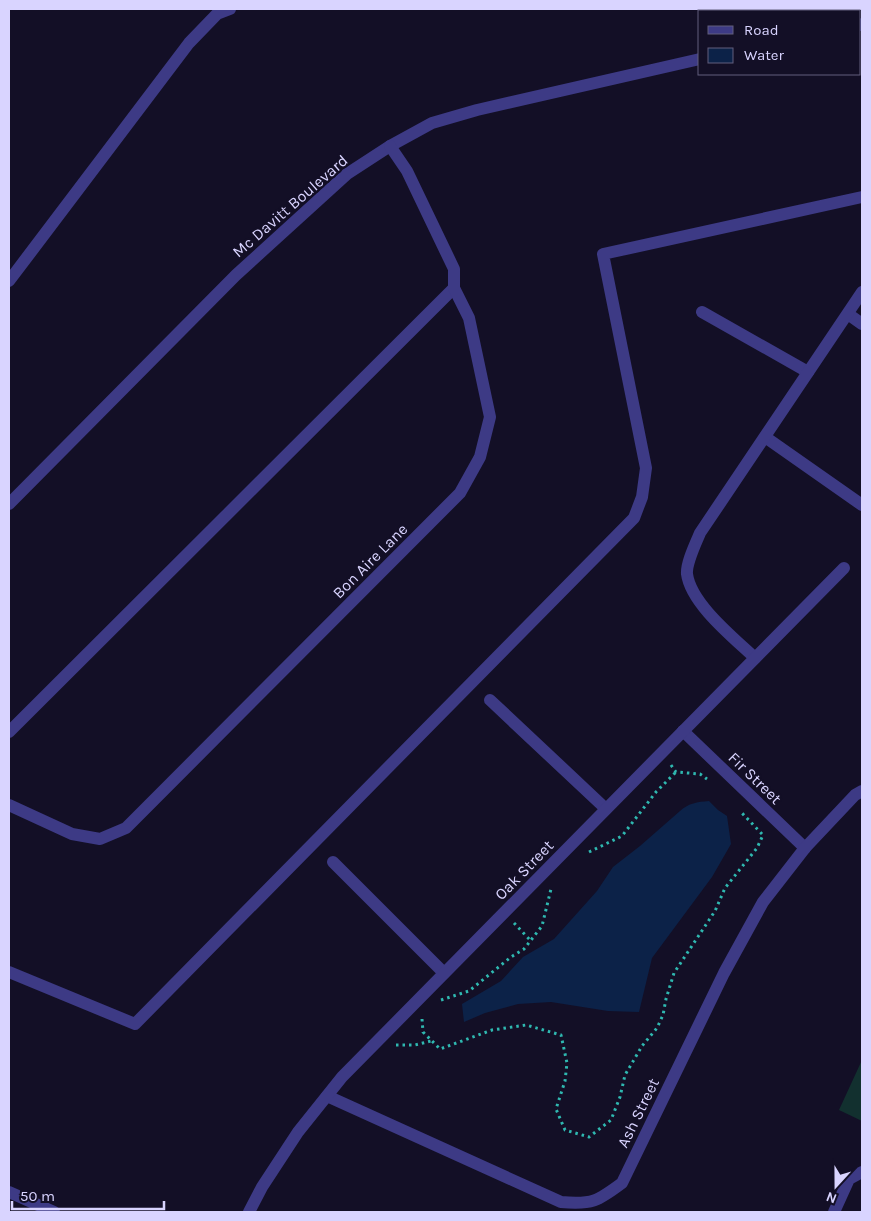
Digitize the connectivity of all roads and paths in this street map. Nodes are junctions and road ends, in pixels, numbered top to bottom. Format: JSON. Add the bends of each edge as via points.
{"nodes":[{"id":1,"x":230,"y":9,"type":"edge"},
{"id":2,"x":698,"y":59,"type":"edge"},
{"id":3,"x":390,"y":146,"type":"junction"},
{"id":4,"x":862,"y":197,"type":"edge"},
{"id":5,"x":9,"y":281,"type":"edge"},
{"id":6,"x":454,"y":288,"type":"junction"},
{"id":7,"x":862,"y":292,"type":"edge"},
{"id":8,"x":702,"y":312,"type":"dead end"},
{"id":9,"x":848,"y":314,"type":"junction"},
{"id":10,"x":862,"y":324,"type":"edge"},
{"id":11,"x":808,"y":372,"type":"junction"},
{"id":12,"x":765,"y":437,"type":"junction"},
{"id":13,"x":9,"y":504,"type":"edge"},
{"id":14,"x":862,"y":505,"type":"edge"},
{"id":15,"x":844,"y":568,"type":"dead end"},
{"id":16,"x":755,"y":658,"type":"junction"},
{"id":17,"x":490,"y":700,"type":"dead end"},
{"id":18,"x":683,"y":731,"type":"junction"},
{"id":19,"x":9,"y":732,"type":"edge"},
{"id":20,"x":662,"y":752,"type":"junction"},
{"id":21,"x":676,"y":772,"type":"junction"},
{"id":22,"x":712,"y":782,"type":"dead end"},
{"id":23,"x":862,"y":791,"type":"edge"},
{"id":24,"x":734,"y":804,"type":"dead end"},
{"id":25,"x":9,"y":805,"type":"edge"},
{"id":26,"x":606,"y":809,"type":"junction"},
{"id":27,"x":804,"y":848,"type":"junction"},
{"id":28,"x":582,"y":857,"type":"dead end"},
{"id":29,"x":333,"y":862,"type":"dead end"},
{"id":30,"x":556,"y":882,"type":"dead end"},
{"id":31,"x":504,"y":913,"type":"junction"},
{"id":32,"x":531,"y":940,"type":"junction"},
{"id":33,"x":9,"y":972,"type":"edge"},
{"id":34,"x":444,"y":973,"type":"junction"},
{"id":35,"x":438,"y":1002,"type":"dead end"},
{"id":36,"x":422,"y":1014,"type":"dead end"},
{"id":37,"x":381,"y":1038,"type":"junction"},
{"id":38,"x":432,"y":1041,"type":"junction"},
{"id":39,"x":327,"y":1096,"type":"junction"},
{"id":40,"x":862,"y":1172,"type":"edge"},
{"id":41,"x":9,"y":1192,"type":"edge"},
{"id":42,"x":54,"y":1212,"type":"edge"},
{"id":43,"x":249,"y":1212,"type":"edge"},
{"id":44,"x":834,"y":1212,"type":"edge"}],
"edges":[{"from":1,"to":5,"type":"street","via":[[216,14],[189,43]]},
{"from":2,"to":3,"type":"street","name":"Mc Davitt Boulevard","via":[[477,110],[432,123]]},
{"from":3,"to":6,"type":"street","name":"Bon Aire Lane","via":[[407,171],[454,269]]},
{"from":3,"to":13,"type":"street","name":"Mc Davitt Boulevard","via":[[347,174],[236,275]]},
{"from":4,"to":33,"type":"street","via":[[604,254],[646,468],[642,497],[634,518],[135,1024]]},
{"from":6,"to":19,"type":"street"},
{"from":6,"to":25,"type":"street","name":"Bon Aire Lane","via":[[469,318],[490,417],[480,457],[460,493],[126,828],[100,839],[72,834]]},
{"from":7,"to":9,"type":"street"},
{"from":8,"to":11,"type":"street"},
{"from":9,"to":10,"type":"street"},
{"from":9,"to":11,"type":"street"},
{"from":11,"to":12,"type":"street"},
{"from":12,"to":14,"type":"street"},
{"from":12,"to":16,"type":"street","via":[[700,533],[687,573],[700,604]]},
{"from":15,"to":16,"type":"street","name":"Oak Street"},
{"from":16,"to":18,"type":"street","name":"Oak Street"},
{"from":17,"to":26,"type":"street"},
{"from":18,"to":20,"type":"street","name":"Oak Street"},
{"from":18,"to":27,"type":"street","name":"Fir Street"},
{"from":20,"to":21,"type":"path"},
{"from":20,"to":26,"type":"street","name":"Oak Street"},
{"from":21,"to":22,"type":"path","via":[[700,774]]},
{"from":21,"to":28,"type":"path","via":[[622,836]]},
{"from":23,"to":27,"type":"street","name":"Ash Street"},
{"from":24,"to":38,"type":"path","via":[[763,835],[757,848],[725,888],[715,911],[674,973],[663,1015],[625,1075],[611,1120],[589,1137],[565,1130],[556,1109],[567,1063],[561,1035],[526,1025],[492,1030],[440,1049]]},
{"from":26,"to":31,"type":"street","name":"Oak Street"},
{"from":27,"to":39,"type":"street","name":"Ash Street","via":[[763,902],[728,965],[622,1183],[599,1200],[582,1204],[561,1202]]},
{"from":29,"to":34,"type":"street"},
{"from":30,"to":32,"type":"path","via":[[542,926]]},
{"from":31,"to":32,"type":"path"},
{"from":31,"to":34,"type":"street","name":"Oak Street"},
{"from":32,"to":35,"type":"path","via":[[469,992]]},
{"from":34,"to":37,"type":"street","name":"Oak Street"},
{"from":36,"to":38,"type":"path","via":[[423,1032]]},
{"from":37,"to":38,"type":"path","via":[[395,1045]]},
{"from":37,"to":39,"type":"street","name":"Oak Street"},
{"from":39,"to":43,"type":"street","name":"Oak Street","via":[[298,1132]]},
{"from":40,"to":44,"type":"street","via":[[849,1179]]},
{"from":41,"to":42,"type":"street"}]}
